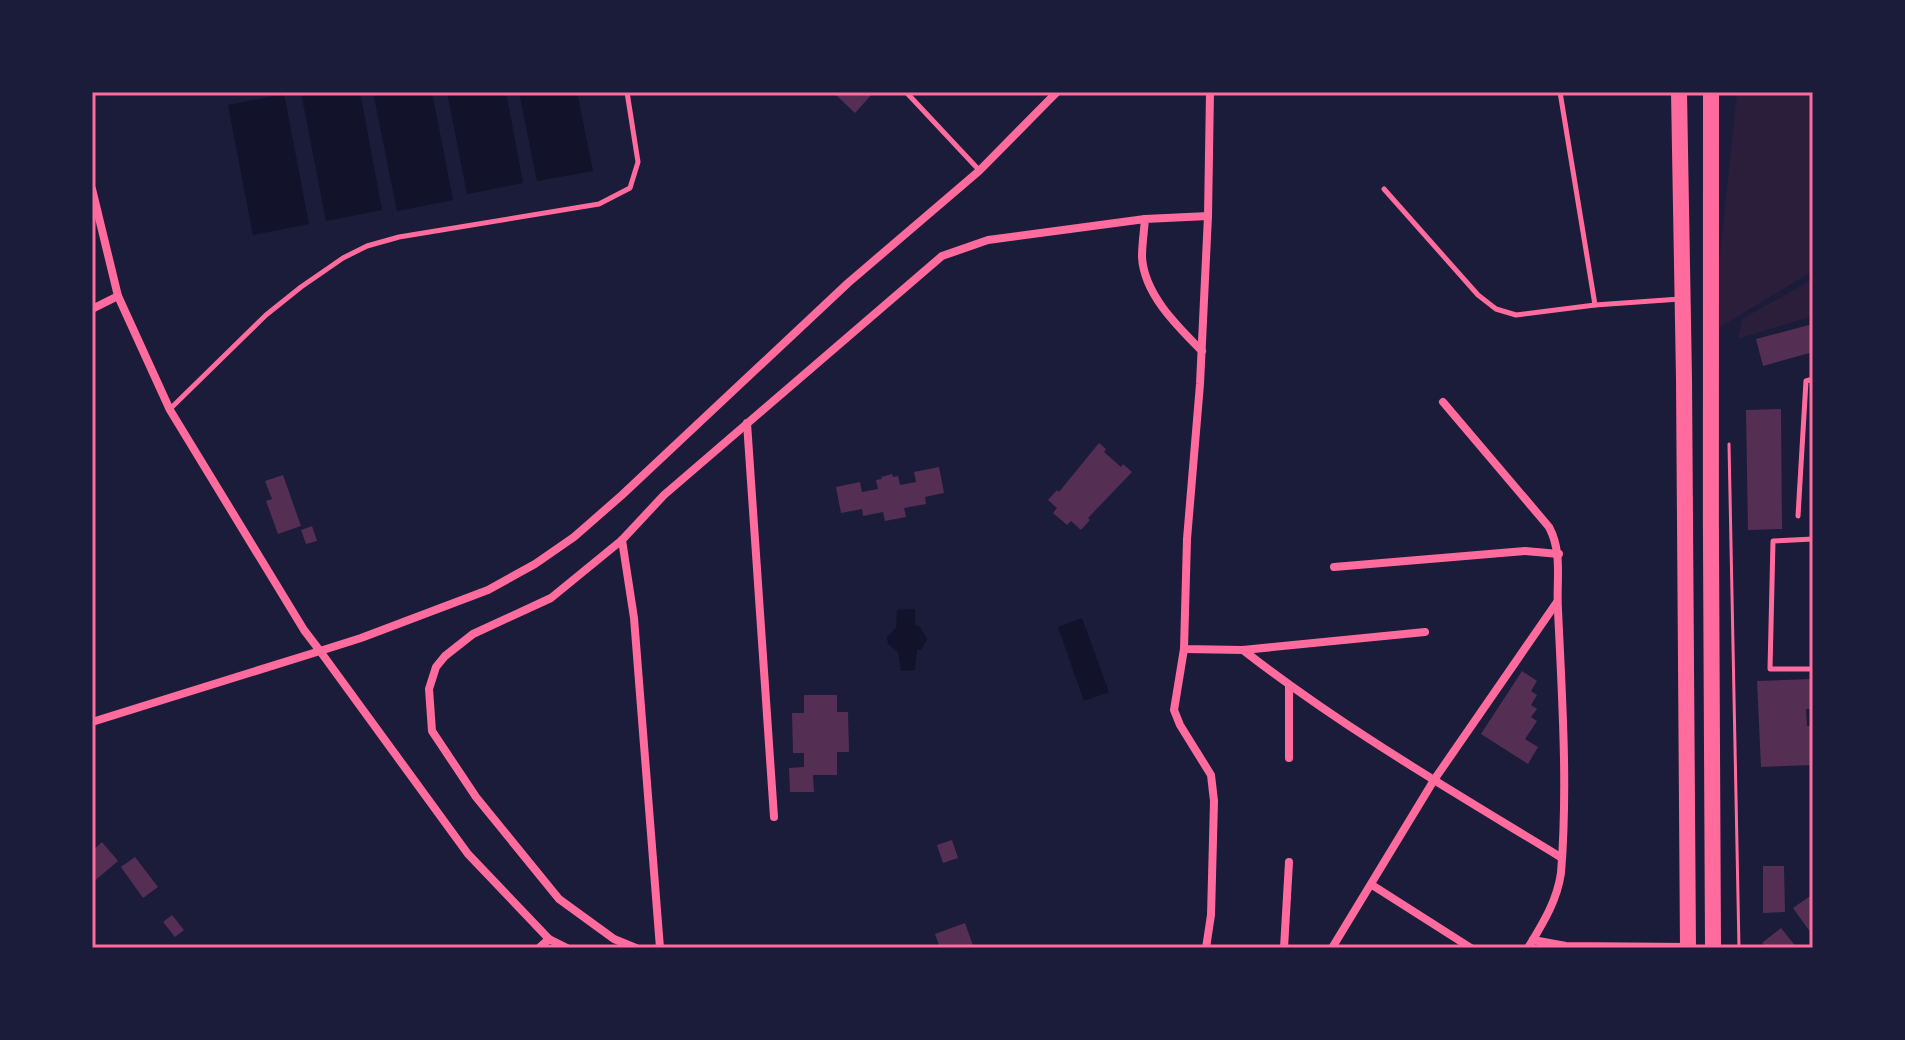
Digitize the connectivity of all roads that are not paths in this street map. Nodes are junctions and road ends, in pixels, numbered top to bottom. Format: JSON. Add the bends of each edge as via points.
{"nodes":[{"id":1,"x":627,"y":92,"type":"edge"},
{"id":2,"x":906,"y":92,"type":"edge"},
{"id":3,"x":1057,"y":92,"type":"edge"},
{"id":4,"x":1210,"y":92,"type":"edge"},
{"id":5,"x":1560,"y":92,"type":"edge"},
{"id":6,"x":1679,"y":92,"type":"edge"},
{"id":7,"x":1711,"y":92,"type":"edge"},
{"id":8,"x":979,"y":171,"type":"junction"},
{"id":9,"x":92,"y":189,"type":"edge"},
{"id":10,"x":1384,"y":189,"type":"dead end"},
{"id":11,"x":1208,"y":216,"type":"junction"},
{"id":12,"x":1145,"y":219,"type":"junction"},
{"id":13,"x":118,"y":296,"type":"junction"},
{"id":14,"x":1681,"y":299,"type":"junction"},
{"id":15,"x":1595,"y":305,"type":"junction"},
{"id":16,"x":92,"y":309,"type":"edge"},
{"id":17,"x":1202,"y":351,"type":"junction"},
{"id":18,"x":1813,"y":379,"type":"edge"},
{"id":19,"x":1443,"y":402,"type":"dead end"},
{"id":20,"x":170,"y":410,"type":"junction"},
{"id":21,"x":747,"y":423,"type":"junction"},
{"id":22,"x":1798,"y":516,"type":"dead end"},
{"id":23,"x":1813,"y":539,"type":"edge"},
{"id":24,"x":622,"y":540,"type":"junction"},
{"id":25,"x":1559,"y":554,"type":"junction"},
{"id":26,"x":1334,"y":567,"type":"dead end"},
{"id":27,"x":1557,"y":601,"type":"junction"},
{"id":28,"x":1425,"y":632,"type":"dead end"},
{"id":29,"x":1184,"y":649,"type":"junction"},
{"id":30,"x":1243,"y":650,"type":"junction"},
{"id":31,"x":320,"y":651,"type":"junction"},
{"id":32,"x":1813,"y":669,"type":"edge"},
{"id":33,"x":1289,"y":686,"type":"junction"},
{"id":34,"x":92,"y":722,"type":"edge"},
{"id":35,"x":1289,"y":758,"type":"dead end"},
{"id":36,"x":1434,"y":780,"type":"junction"},
{"id":37,"x":774,"y":817,"type":"dead end"},
{"id":38,"x":1562,"y":858,"type":"junction"},
{"id":39,"x":1289,"y":862,"type":"dead end"},
{"id":40,"x":1372,"y":885,"type":"junction"},
{"id":41,"x":549,"y":939,"type":"junction"},
{"id":42,"x":1531,"y":944,"type":"edge"},
{"id":43,"x":1688,"y":947,"type":"edge"},
{"id":44,"x":539,"y":948,"type":"edge"},
{"id":45,"x":567,"y":948,"type":"edge"},
{"id":46,"x":636,"y":948,"type":"edge"},
{"id":47,"x":660,"y":948,"type":"edge"},
{"id":48,"x":1206,"y":948,"type":"edge"},
{"id":49,"x":1284,"y":948,"type":"edge"},
{"id":50,"x":1332,"y":948,"type":"edge"},
{"id":51,"x":1471,"y":948,"type":"edge"},
{"id":52,"x":1713,"y":948,"type":"edge"}],
"edges":[{"from":1,"to":20,"type":"lane","via":[[638,162],[630,188],[599,204],[367,246],[266,315]]},
{"from":2,"to":8,"type":"lane"},
{"from":3,"to":8,"type":"street"},
{"from":4,"to":11,"type":"street"},
{"from":5,"to":15,"type":"lane"},
{"from":6,"to":14,"type":"main road"},
{"from":7,"to":52,"type":"main road"},
{"from":8,"to":31,"type":"street","via":[[848,283],[574,537],[488,590]]},
{"from":9,"to":13,"type":"street"},
{"from":10,"to":15,"type":"lane","via":[[1496,309],[1516,315]]},
{"from":11,"to":12,"type":"street"},
{"from":11,"to":17,"type":"street"},
{"from":12,"to":17,"type":"street","via":[[1145,272],[1166,312]]},
{"from":12,"to":21,"type":"street","via":[[988,240],[942,256]]},
{"from":13,"to":16,"type":"street"},
{"from":13,"to":20,"type":"street"},
{"from":14,"to":15,"type":"lane"},
{"from":14,"to":43,"type":"main road"},
{"from":17,"to":29,"type":"street"},
{"from":18,"to":22,"type":"lane","via":[[1806,381]]},
{"from":19,"to":25,"type":"street","via":[[1549,527]]},
{"from":20,"to":31,"type":"street"},
{"from":21,"to":24,"type":"street","via":[[664,495]]},
{"from":21,"to":37,"type":"street"},
{"from":23,"to":32,"type":"lane","via":[[1773,541],[1770,669]]},
{"from":24,"to":46,"type":"street","via":[[551,598],[473,634],[436,667],[429,689],[432,731],[486,810],[559,899],[614,939]]},
{"from":24,"to":47,"type":"street","via":[[634,618]]},
{"from":25,"to":26,"type":"street","via":[[1525,551]]},
{"from":25,"to":27,"type":"street"},
{"from":27,"to":36,"type":"street"},
{"from":27,"to":38,"type":"street"},
{"from":28,"to":30,"type":"street"},
{"from":29,"to":30,"type":"street"},
{"from":29,"to":48,"type":"street","via":[[1174,710],[1211,775],[1214,801]]},
{"from":30,"to":33,"type":"street"},
{"from":31,"to":34,"type":"street"},
{"from":31,"to":41,"type":"street","via":[[468,854]]},
{"from":33,"to":35,"type":"street"},
{"from":33,"to":36,"type":"street"},
{"from":36,"to":38,"type":"street"},
{"from":36,"to":40,"type":"street"},
{"from":38,"to":42,"type":"street","via":[[1559,888]]},
{"from":39,"to":49,"type":"street"},
{"from":40,"to":50,"type":"street"},
{"from":40,"to":51,"type":"street"},
{"from":41,"to":44,"type":"street"},
{"from":41,"to":45,"type":"street"},
{"from":42,"to":43,"type":"street"}]}
